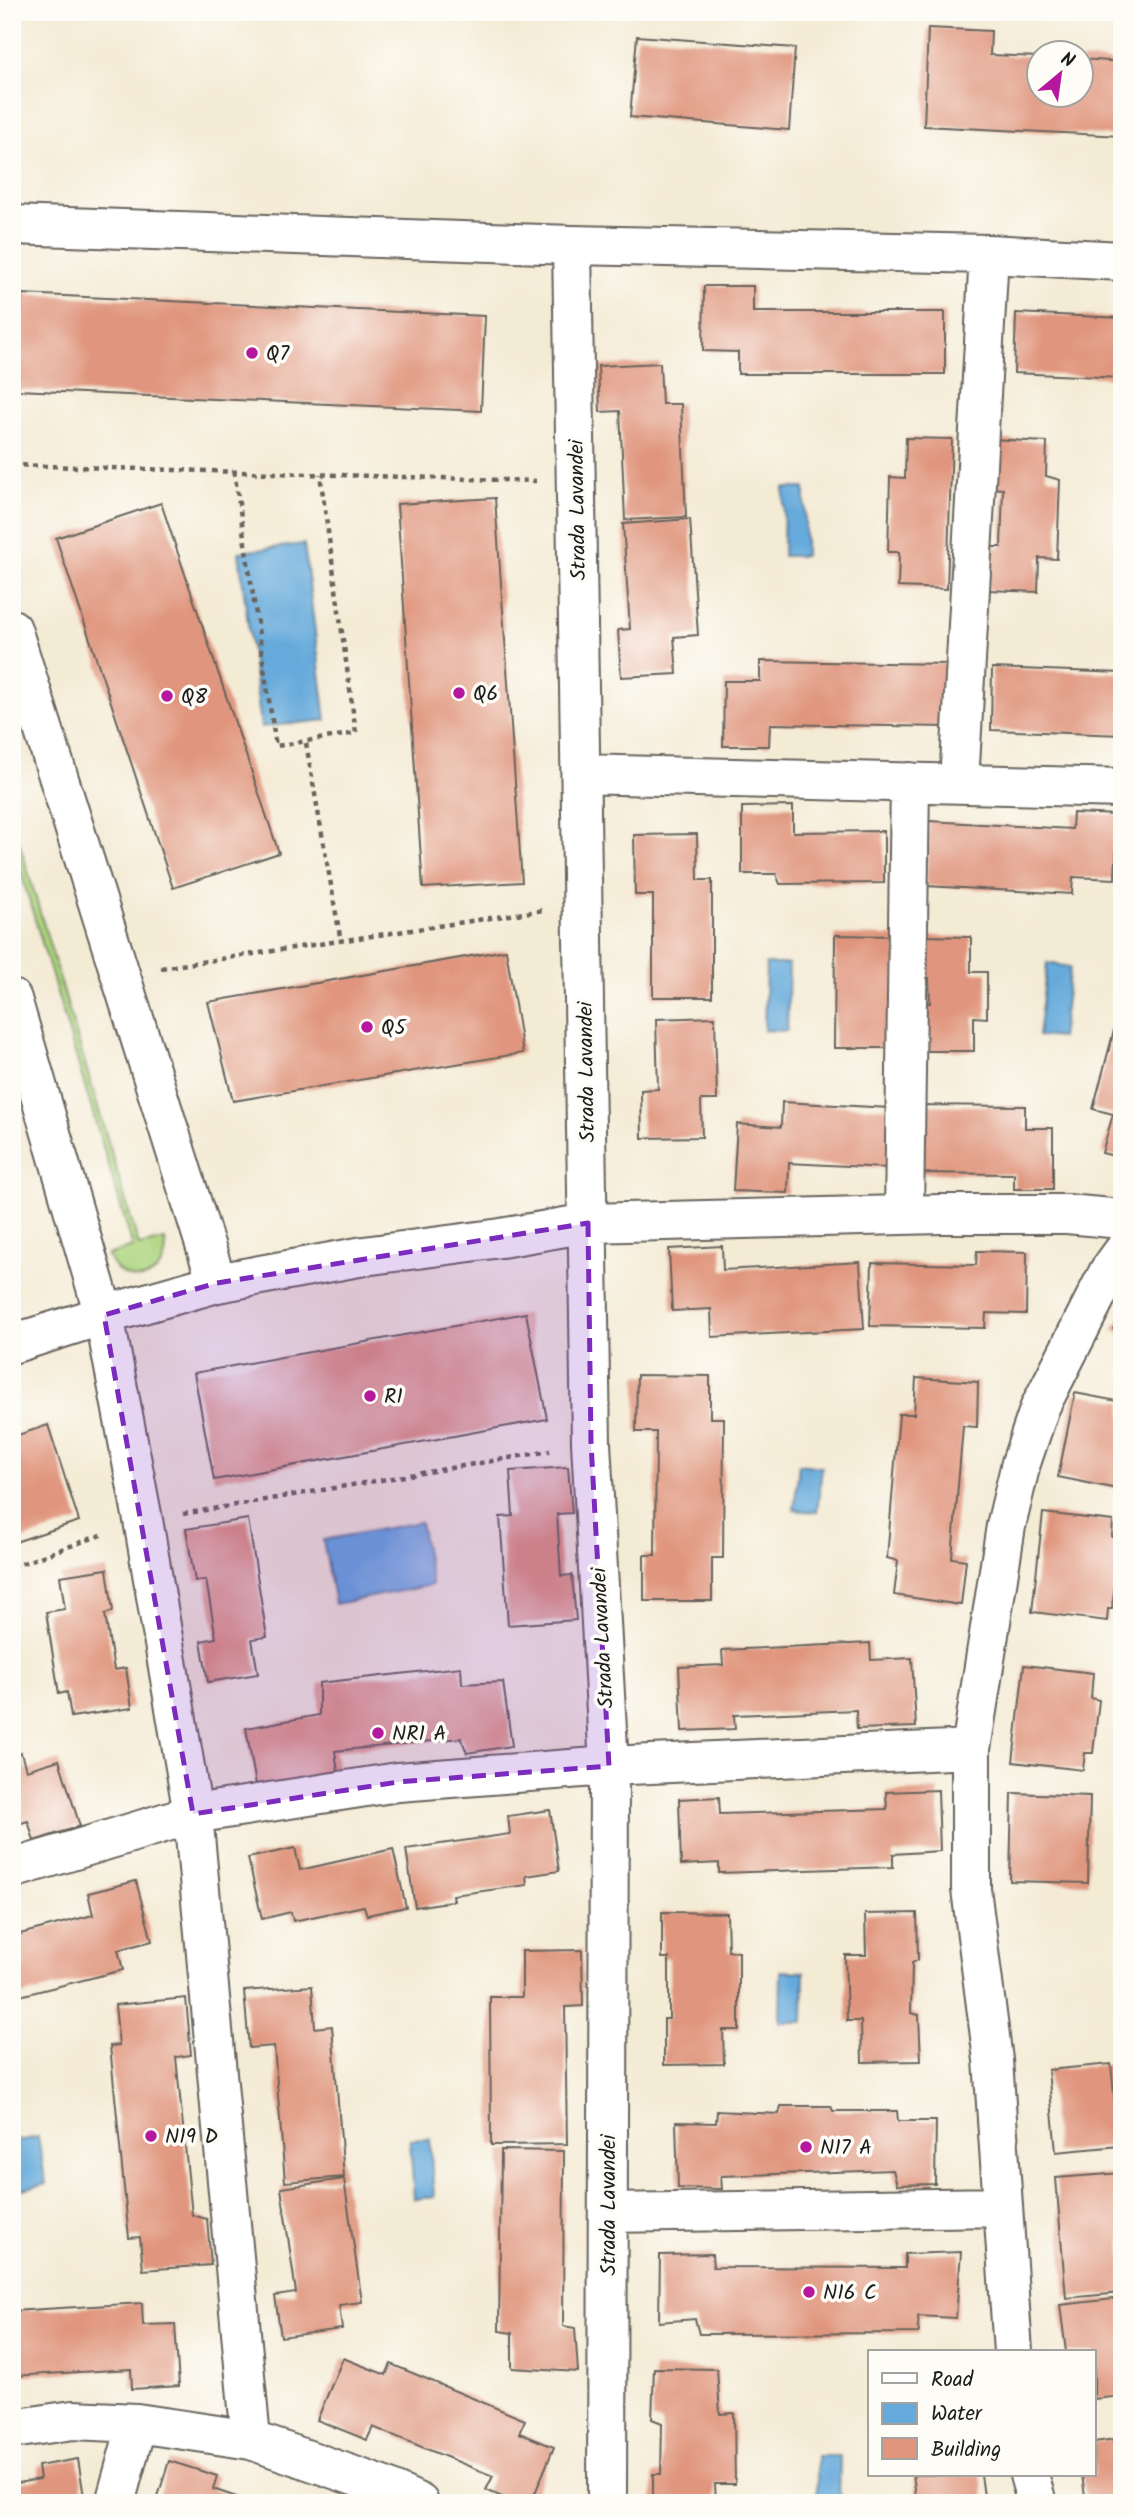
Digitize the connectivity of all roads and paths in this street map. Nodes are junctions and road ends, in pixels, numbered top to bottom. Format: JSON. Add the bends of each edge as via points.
{"nodes":[{"id":1,"x":12,"y":225,"type":"edge"},
{"id":2,"x":572,"y":245,"type":"junction"},
{"id":3,"x":989,"y":254,"type":"junction"},
{"id":4,"x":1122,"y":261,"type":"edge"},
{"id":5,"x":12,"y":465,"type":"edge"},
{"id":6,"x":234,"y":471,"type":"junction"},
{"id":7,"x":320,"y":474,"type":"junction"},
{"id":8,"x":576,"y":482,"type":"junction"},
{"id":9,"x":12,"y":629,"type":"edge"},
{"id":10,"x":306,"y":742,"type":"junction"},
{"id":11,"x":581,"y":774,"type":"junction"},
{"id":12,"x":910,"y":782,"type":"junction"},
{"id":13,"x":959,"y":783,"type":"junction"},
{"id":14,"x":1122,"y":788,"type":"edge"},
{"id":15,"x":583,"y":904,"type":"junction"},
{"id":16,"x":341,"y":942,"type":"junction"},
{"id":17,"x":120,"y":974,"type":"junction"},
{"id":18,"x":12,"y":999,"type":"edge"},
{"id":19,"x":904,"y":1215,"type":"junction"},
{"id":20,"x":1122,"y":1219,"type":"edge"},
{"id":21,"x":588,"y":1223,"type":"junction"},
{"id":22,"x":1122,"y":1253,"type":"edge"},
{"id":23,"x":217,"y":1283,"type":"junction"},
{"id":24,"x":104,"y":1315,"type":"junction"},
{"id":25,"x":12,"y":1344,"type":"edge"},
{"id":26,"x":591,"y":1443,"type":"junction"},
{"id":27,"x":143,"y":1520,"type":"junction"},
{"id":28,"x":12,"y":1567,"type":"edge"},
{"id":29,"x":971,"y":1749,"type":"junction"},
{"id":30,"x":609,"y":1766,"type":"junction"},
{"id":31,"x":192,"y":1814,"type":"junction"},
{"id":32,"x":12,"y":1869,"type":"edge"},
{"id":33,"x":1002,"y":2207,"type":"junction"},
{"id":34,"x":608,"y":2213,"type":"junction"},
{"id":35,"x":1013,"y":2350,"type":"edge"},
{"id":36,"x":137,"y":2423,"type":"junction"},
{"id":37,"x":12,"y":2429,"type":"edge"},
{"id":38,"x":251,"y":2440,"type":"junction"},
{"id":39,"x":1029,"y":2476,"type":"edge"},
{"id":40,"x":115,"y":2503,"type":"edge"},
{"id":41,"x":419,"y":2503,"type":"edge"},
{"id":42,"x":607,"y":2503,"type":"edge"},
{"id":43,"x":1037,"y":2503,"type":"edge"}],
"edges":[{"from":1,"to":2,"type":"street"},
{"from":2,"to":3,"type":"street"},
{"from":2,"to":8,"type":"street","name":"Strada Lavandei"},
{"from":3,"to":4,"type":"street"},
{"from":3,"to":13,"type":"street"},
{"from":5,"to":6,"type":"path"},
{"from":6,"to":7,"type":"path"},
{"from":6,"to":10,"type":"path","via":[[275,746]]},
{"from":7,"to":8,"type":"path"},
{"from":7,"to":10,"type":"path","via":[[356,733]]},
{"from":8,"to":11,"type":"street","name":"Strada Lavandei"},
{"from":9,"to":17,"type":"street"},
{"from":10,"to":16,"type":"path"},
{"from":11,"to":12,"type":"street"},
{"from":11,"to":15,"type":"street","name":"Strada Lavandei"},
{"from":12,"to":13,"type":"street"},
{"from":12,"to":19,"type":"street"},
{"from":13,"to":14,"type":"street"},
{"from":15,"to":16,"type":"path"},
{"from":15,"to":21,"type":"street","name":"Strada Lavandei"},
{"from":16,"to":17,"type":"path"},
{"from":17,"to":23,"type":"street"},
{"from":18,"to":24,"type":"street"},
{"from":19,"to":20,"type":"street","via":[[1067,1214]]},
{"from":19,"to":21,"type":"street"},
{"from":21,"to":23,"type":"street"},
{"from":21,"to":26,"type":"street","name":"Strada Lavandei"},
{"from":22,"to":29,"type":"street","via":[[1040,1407],[1021,1462],[1006,1526]]},
{"from":23,"to":24,"type":"street"},
{"from":24,"to":25,"type":"street"},
{"from":24,"to":27,"type":"street"},
{"from":26,"to":27,"type":"path"},
{"from":26,"to":30,"type":"street","name":"Strada Lavandei"},
{"from":27,"to":28,"type":"path"},
{"from":27,"to":31,"type":"street"},
{"from":29,"to":30,"type":"street"},
{"from":29,"to":33,"type":"street","via":[[971,1889],[993,2060]]},
{"from":30,"to":31,"type":"street","via":[[398,1782]]},
{"from":30,"to":34,"type":"street","name":"Strada Lavandei"},
{"from":31,"to":32,"type":"street"},
{"from":31,"to":38,"type":"street"},
{"from":33,"to":34,"type":"street"},
{"from":33,"to":35,"type":"street"},
{"from":34,"to":42,"type":"street","name":"Strada Lavandei"},
{"from":36,"to":37,"type":"street","via":[[73,2420]]},
{"from":36,"to":38,"type":"street"},
{"from":36,"to":40,"type":"street"},
{"from":38,"to":41,"type":"street"},
{"from":39,"to":43,"type":"street"}]}
